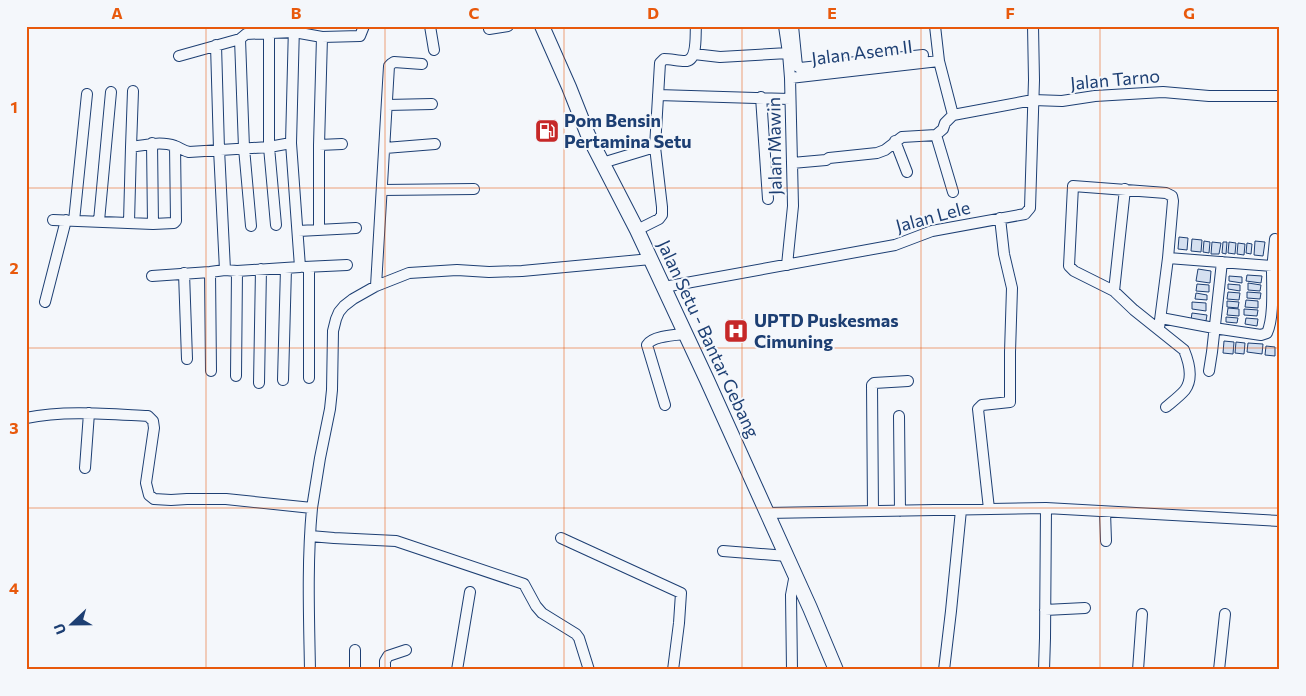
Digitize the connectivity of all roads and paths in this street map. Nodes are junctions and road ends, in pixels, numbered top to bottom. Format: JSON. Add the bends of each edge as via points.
{"nodes":[{"id":1,"x":364,"y":26,"type":"edge"},
{"id":2,"x":430,"y":26,"type":"edge"},
{"id":3,"x":508,"y":26,"type":"edge"},
{"id":4,"x":542,"y":26,"type":"edge"},
{"id":5,"x":696,"y":26,"type":"edge"},
{"id":6,"x":784,"y":26,"type":"edge"},
{"id":7,"x":793,"y":26,"type":"edge"},
{"id":8,"x":935,"y":26,"type":"edge"},
{"id":9,"x":1033,"y":26,"type":"edge"},
{"id":10,"x":294,"y":29,"type":"edge"},
{"id":11,"x":490,"y":29,"type":"dead end"},
{"id":12,"x":269,"y":30,"type":"edge"},
{"id":13,"x":347,"y":31,"type":"edge"},
{"id":14,"x":322,"y":37,"type":"junction"},
{"id":15,"x":240,"y":38,"type":"junction"},
{"id":16,"x":216,"y":45,"type":"junction"},
{"id":17,"x":434,"y":50,"type":"dead end"},
{"id":18,"x":694,"y":54,"type":"junction"},
{"id":19,"x":788,"y":54,"type":"junction"},
{"id":20,"x":923,"y":55,"type":"dead end"},
{"id":21,"x":179,"y":56,"type":"dead end"},
{"id":22,"x":939,"y":61,"type":"junction"},
{"id":23,"x":422,"y":64,"type":"dead end"},
{"id":24,"x":790,"y":78,"type":"junction"},
{"id":25,"x":133,"y":91,"type":"dead end"},
{"id":26,"x":111,"y":92,"type":"dead end"},
{"id":27,"x":87,"y":94,"type":"dead end"},
{"id":28,"x":658,"y":95,"type":"junction"},
{"id":29,"x":1280,"y":96,"type":"edge"},
{"id":30,"x":761,"y":97,"type":"junction"},
{"id":31,"x":790,"y":98,"type":"junction"},
{"id":32,"x":1033,"y":100,"type":"junction"},
{"id":33,"x":432,"y":104,"type":"dead end"},
{"id":34,"x":387,"y":105,"type":"junction"},
{"id":35,"x":953,"y":115,"type":"junction"},
{"id":36,"x":936,"y":135,"type":"junction"},
{"id":37,"x":896,"y":141,"type":"junction"},
{"id":38,"x":152,"y":143,"type":"junction"},
{"id":39,"x":291,"y":143,"type":"junction"},
{"id":40,"x":342,"y":144,"type":"dead end"},
{"id":41,"x":435,"y":144,"type":"dead end"},
{"id":42,"x":319,"y":145,"type":"junction"},
{"id":43,"x":175,"y":146,"type":"junction"},
{"id":44,"x":655,"y":146,"type":"junction"},
{"id":45,"x":131,"y":147,"type":"junction"},
{"id":46,"x":268,"y":147,"type":"junction"},
{"id":47,"x":244,"y":148,"type":"junction"},
{"id":48,"x":385,"y":148,"type":"junction"},
{"id":49,"x":219,"y":149,"type":"junction"},
{"id":50,"x":602,"y":163,"type":"junction"},
{"id":51,"x":792,"y":163,"type":"junction"},
{"id":52,"x":907,"y":172,"type":"dead end"},
{"id":53,"x":474,"y":189,"type":"dead end"},
{"id":54,"x":1125,"y":189,"type":"junction"},
{"id":55,"x":382,"y":190,"type":"junction"},
{"id":56,"x":953,"y":192,"type":"dead end"},
{"id":57,"x":768,"y":199,"type":"dead end"},
{"id":58,"x":1000,"y":218,"type":"junction"},
{"id":59,"x":53,"y":220,"type":"dead end"},
{"id":60,"x":70,"y":221,"type":"junction"},
{"id":61,"x":99,"y":221,"type":"junction"},
{"id":62,"x":129,"y":222,"type":"junction"},
{"id":63,"x":153,"y":224,"type":"junction"},
{"id":64,"x":276,"y":225,"type":"dead end"},
{"id":65,"x":251,"y":226,"type":"dead end"},
{"id":66,"x":356,"y":228,"type":"dead end"},
{"id":67,"x":319,"y":229,"type":"junction"},
{"id":68,"x":636,"y":230,"type":"junction"},
{"id":69,"x":298,"y":231,"type":"junction"},
{"id":70,"x":1275,"y":239,"type":"dead end"},
{"id":71,"x":1168,"y":258,"type":"junction"},
{"id":72,"x":651,"y":259,"type":"junction"},
{"id":73,"x":1222,"y":262,"type":"junction"},
{"id":74,"x":347,"y":265,"type":"dead end"},
{"id":75,"x":787,"y":265,"type":"junction"},
{"id":76,"x":1273,"y":266,"type":"junction"},
{"id":77,"x":305,"y":267,"type":"junction"},
{"id":78,"x":286,"y":268,"type":"junction"},
{"id":79,"x":261,"y":269,"type":"junction"},
{"id":80,"x":225,"y":270,"type":"junction"},
{"id":81,"x":237,"y":271,"type":"junction"},
{"id":82,"x":210,"y":272,"type":"junction"},
{"id":83,"x":184,"y":273,"type":"junction"},
{"id":84,"x":152,"y":276,"type":"dead end"},
{"id":85,"x":376,"y":286,"type":"junction"},
{"id":86,"x":664,"y":287,"type":"junction"},
{"id":87,"x":1114,"y":291,"type":"junction"},
{"id":88,"x":46,"y":302,"type":"dead end"},
{"id":89,"x":1276,"y":308,"type":"edge"},
{"id":90,"x":1160,"y":323,"type":"junction"},
{"id":91,"x":1214,"y":328,"type":"junction"},
{"id":92,"x":686,"y":334,"type":"junction"},
{"id":93,"x":187,"y":359,"type":"dead end"},
{"id":94,"x":211,"y":371,"type":"dead end"},
{"id":95,"x":1208,"y":371,"type":"dead end"},
{"id":96,"x":236,"y":376,"type":"dead end"},
{"id":97,"x":309,"y":378,"type":"dead end"},
{"id":98,"x":283,"y":380,"type":"dead end"},
{"id":99,"x":908,"y":381,"type":"dead end"},
{"id":100,"x":260,"y":383,"type":"dead end"},
{"id":101,"x":665,"y":405,"type":"dead end"},
{"id":102,"x":1166,"y":406,"type":"dead end"},
{"id":103,"x":89,"y":413,"type":"junction"},
{"id":104,"x":899,"y":416,"type":"dead end"},
{"id":105,"x":26,"y":418,"type":"edge"},
{"id":106,"x":85,"y":468,"type":"dead end"},
{"id":107,"x":312,"y":508,"type":"junction"},
{"id":108,"x":1046,"y":508,"type":"junction"},
{"id":109,"x":989,"y":509,"type":"junction"},
{"id":110,"x":961,"y":510,"type":"junction"},
{"id":111,"x":873,"y":511,"type":"junction"},
{"id":112,"x":900,"y":511,"type":"junction"},
{"id":113,"x":1105,"y":512,"type":"junction"},
{"id":114,"x":767,"y":513,"type":"junction"},
{"id":115,"x":1280,"y":521,"type":"edge"},
{"id":116,"x":310,"y":536,"type":"junction"},
{"id":117,"x":561,"y":538,"type":"dead end"},
{"id":118,"x":1106,"y":542,"type":"dead end"},
{"id":119,"x":723,"y":551,"type":"dead end"},
{"id":120,"x":787,"y":556,"type":"junction"},
{"id":121,"x":795,"y":574,"type":"junction"},
{"id":122,"x":470,"y":592,"type":"dead end"},
{"id":123,"x":1085,"y":608,"type":"dead end"},
{"id":124,"x":1045,"y":610,"type":"junction"},
{"id":125,"x":1142,"y":614,"type":"dead end"},
{"id":126,"x":1225,"y":614,"type":"dead end"},
{"id":127,"x":356,"y":650,"type":"dead end"},
{"id":128,"x":406,"y":650,"type":"dead end"},
{"id":129,"x":310,"y":670,"type":"edge"},
{"id":130,"x":355,"y":670,"type":"edge"},
{"id":131,"x":385,"y":670,"type":"edge"},
{"id":132,"x":457,"y":670,"type":"edge"},
{"id":133,"x":589,"y":670,"type":"edge"},
{"id":134,"x":673,"y":670,"type":"edge"},
{"id":135,"x":792,"y":670,"type":"edge"},
{"id":136,"x":836,"y":670,"type":"edge"},
{"id":137,"x":944,"y":670,"type":"edge"},
{"id":138,"x":1044,"y":670,"type":"edge"},
{"id":139,"x":1138,"y":670,"type":"edge"},
{"id":140,"x":1219,"y":670,"type":"edge"}],
"edges":[{"from":1,"to":13,"type":"street","via":[[360,36]]},
{"from":2,"to":17,"type":"street"},
{"from":3,"to":11,"type":"street"},
{"from":4,"to":50,"type":"main road","name":"Jalan Setu - Bantar Gebang"},
{"from":5,"to":18,"type":"street"},
{"from":6,"to":19,"type":"street","name":"Jalan Mawin"},
{"from":7,"to":20,"type":"street","via":[[797,66],[800,68]]},
{"from":8,"to":22,"type":"street"},
{"from":9,"to":32,"type":"street","name":"Jalan Lele"},
{"from":10,"to":12,"type":"street"},
{"from":10,"to":14,"type":"street"},
{"from":10,"to":39,"type":"street"},
{"from":12,"to":15,"type":"street"},
{"from":12,"to":46,"type":"street"},
{"from":13,"to":14,"type":"street"},
{"from":14,"to":42,"type":"street"},
{"from":15,"to":16,"type":"street"},
{"from":15,"to":47,"type":"street"},
{"from":16,"to":21,"type":"street"},
{"from":16,"to":49,"type":"street"},
{"from":18,"to":19,"type":"street","via":[[720,57]]},
{"from":18,"to":28,"type":"street","via":[[687,62],[662,60]]},
{"from":19,"to":24,"type":"street","name":"Jalan Mawin"},
{"from":22,"to":24,"type":"street","name":"Jalan Asem II"},
{"from":22,"to":35,"type":"street"},
{"from":23,"to":34,"type":"street","via":[[394,62],[389,66]]},
{"from":24,"to":31,"type":"street","name":"Jalan Mawin"},
{"from":25,"to":45,"type":"street"},
{"from":26,"to":61,"type":"street"},
{"from":27,"to":60,"type":"street"},
{"from":28,"to":30,"type":"street"},
{"from":28,"to":44,"type":"street"},
{"from":29,"to":32,"type":"street","name":"Jalan Tarno","via":[[1163,92],[1062,101]]},
{"from":30,"to":31,"type":"street"},
{"from":30,"to":57,"type":"street"},
{"from":31,"to":51,"type":"street","name":"Jalan Mawin"},
{"from":32,"to":35,"type":"street","name":"Jalan Tarno"},
{"from":32,"to":58,"type":"street","name":"Jalan Lele","via":[[1030,208],[1025,214]]},
{"from":33,"to":34,"type":"street"},
{"from":34,"to":48,"type":"street"},
{"from":35,"to":36,"type":"street"},
{"from":36,"to":37,"type":"street","via":[[902,137]]},
{"from":36,"to":56,"type":"street"},
{"from":37,"to":51,"type":"street","via":[[877,153]]},
{"from":37,"to":52,"type":"street"},
{"from":38,"to":43,"type":"street"},
{"from":38,"to":45,"type":"street"},
{"from":38,"to":63,"type":"street"},
{"from":39,"to":46,"type":"street"},
{"from":39,"to":69,"type":"street"},
{"from":40,"to":42,"type":"street"},
{"from":41,"to":48,"type":"street"},
{"from":42,"to":67,"type":"street"},
{"from":43,"to":49,"type":"street","via":[[190,152]]},
{"from":43,"to":63,"type":"street","via":[[176,221]]},
{"from":44,"to":50,"type":"street"},
{"from":44,"to":68,"type":"street","via":[[662,215]]},
{"from":45,"to":62,"type":"street"},
{"from":46,"to":47,"type":"street"},
{"from":46,"to":64,"type":"street"},
{"from":47,"to":49,"type":"street"},
{"from":47,"to":65,"type":"street"},
{"from":48,"to":55,"type":"street"},
{"from":49,"to":80,"type":"street"},
{"from":50,"to":68,"type":"main road","name":"Jalan Setu - Bantar Gebang"},
{"from":51,"to":75,"type":"street","name":"Jalan Mawin","via":[[793,206]]},
{"from":53,"to":55,"type":"street"},
{"from":54,"to":71,"type":"street","via":[[1172,196]]},
{"from":54,"to":87,"type":"street"},
{"from":54,"to":87,"type":"street","via":[[1073,186],[1069,266]]},
{"from":55,"to":85,"type":"street"},
{"from":58,"to":75,"type":"street","name":"Jalan Lele","via":[[932,231],[895,245]]},
{"from":58,"to":109,"type":"street","via":[[1012,288],[1010,402],[982,405],[978,409]]},
{"from":59,"to":60,"type":"street"},
{"from":60,"to":61,"type":"street"},
{"from":60,"to":88,"type":"street"},
{"from":61,"to":62,"type":"street"},
{"from":62,"to":63,"type":"street"},
{"from":66,"to":67,"type":"street"},
{"from":67,"to":69,"type":"street"},
{"from":68,"to":72,"type":"main road","name":"Jalan Setu - Bantar Gebang"},
{"from":69,"to":77,"type":"street"},
{"from":70,"to":76,"type":"street"},
{"from":71,"to":73,"type":"street"},
{"from":71,"to":90,"type":"street"},
{"from":72,"to":85,"type":"street","via":[[522,271],[409,272]]},
{"from":72,"to":86,"type":"main road","name":"Jalan Setu - Bantar Gebang"},
{"from":73,"to":76,"type":"street"},
{"from":73,"to":91,"type":"street"},
{"from":74,"to":77,"type":"street"},
{"from":75,"to":86,"type":"street","name":"Jalan Lele"},
{"from":76,"to":89,"type":"street"},
{"from":77,"to":78,"type":"street"},
{"from":77,"to":97,"type":"street"},
{"from":78,"to":79,"type":"street"},
{"from":78,"to":98,"type":"street"},
{"from":79,"to":81,"type":"street"},
{"from":79,"to":100,"type":"street"},
{"from":80,"to":81,"type":"street"},
{"from":80,"to":82,"type":"street"},
{"from":81,"to":96,"type":"street"},
{"from":82,"to":83,"type":"street"},
{"from":82,"to":94,"type":"street"},
{"from":83,"to":84,"type":"street"},
{"from":83,"to":93,"type":"street"},
{"from":85,"to":107,"type":"street","via":[[344,306],[336,319],[330,409]]},
{"from":86,"to":92,"type":"main road","name":"Jalan Setu - Bantar Gebang"},
{"from":87,"to":90,"type":"street","via":[[1134,310]]},
{"from":89,"to":91,"type":"street","via":[[1267,333],[1261,335]]},
{"from":90,"to":91,"type":"street"},
{"from":90,"to":102,"type":"street","via":[[1184,350],[1190,381],[1184,391]]},
{"from":91,"to":95,"type":"street"},
{"from":92,"to":101,"type":"street","via":[[655,339],[647,345]]},
{"from":92,"to":114,"type":"main road","name":"Jalan Setu - Bantar Gebang"},
{"from":99,"to":111,"type":"street","via":[[872,385]]},
{"from":103,"to":105,"type":"street"},
{"from":103,"to":106,"type":"street"},
{"from":103,"to":107,"type":"street","via":[[148,416],[153,421],[146,483],[149,495],[154,499],[226,499]]},
{"from":104,"to":112,"type":"street"},
{"from":107,"to":116,"type":"street"},
{"from":108,"to":109,"type":"street"},
{"from":108,"to":113,"type":"street"},
{"from":108,"to":124,"type":"street"},
{"from":109,"to":110,"type":"street"},
{"from":110,"to":112,"type":"street"},
{"from":110,"to":137,"type":"street"},
{"from":111,"to":112,"type":"street"},
{"from":111,"to":114,"type":"street"},
{"from":113,"to":115,"type":"street"},
{"from":113,"to":118,"type":"street"},
{"from":114,"to":120,"type":"main road","name":"Jalan Setu - Bantar Gebang"},
{"from":116,"to":129,"type":"street"},
{"from":116,"to":133,"type":"street","via":[[396,541],[524,584],[542,613],[576,634]]},
{"from":117,"to":134,"type":"street","via":[[680,593]]},
{"from":119,"to":120,"type":"street"},
{"from":120,"to":121,"type":"main road","name":"Jalan Setu - Bantar Gebang"},
{"from":121,"to":135,"type":"street","via":[[791,595]]},
{"from":121,"to":136,"type":"main road","name":"Jalan Setu - Bantar Gebang"},
{"from":122,"to":132,"type":"street"},
{"from":123,"to":124,"type":"street"},
{"from":124,"to":138,"type":"street"},
{"from":125,"to":139,"type":"street"},
{"from":126,"to":140,"type":"street"},
{"from":127,"to":130,"type":"street"},
{"from":128,"to":131,"type":"street","via":[[388,656]]}]}
